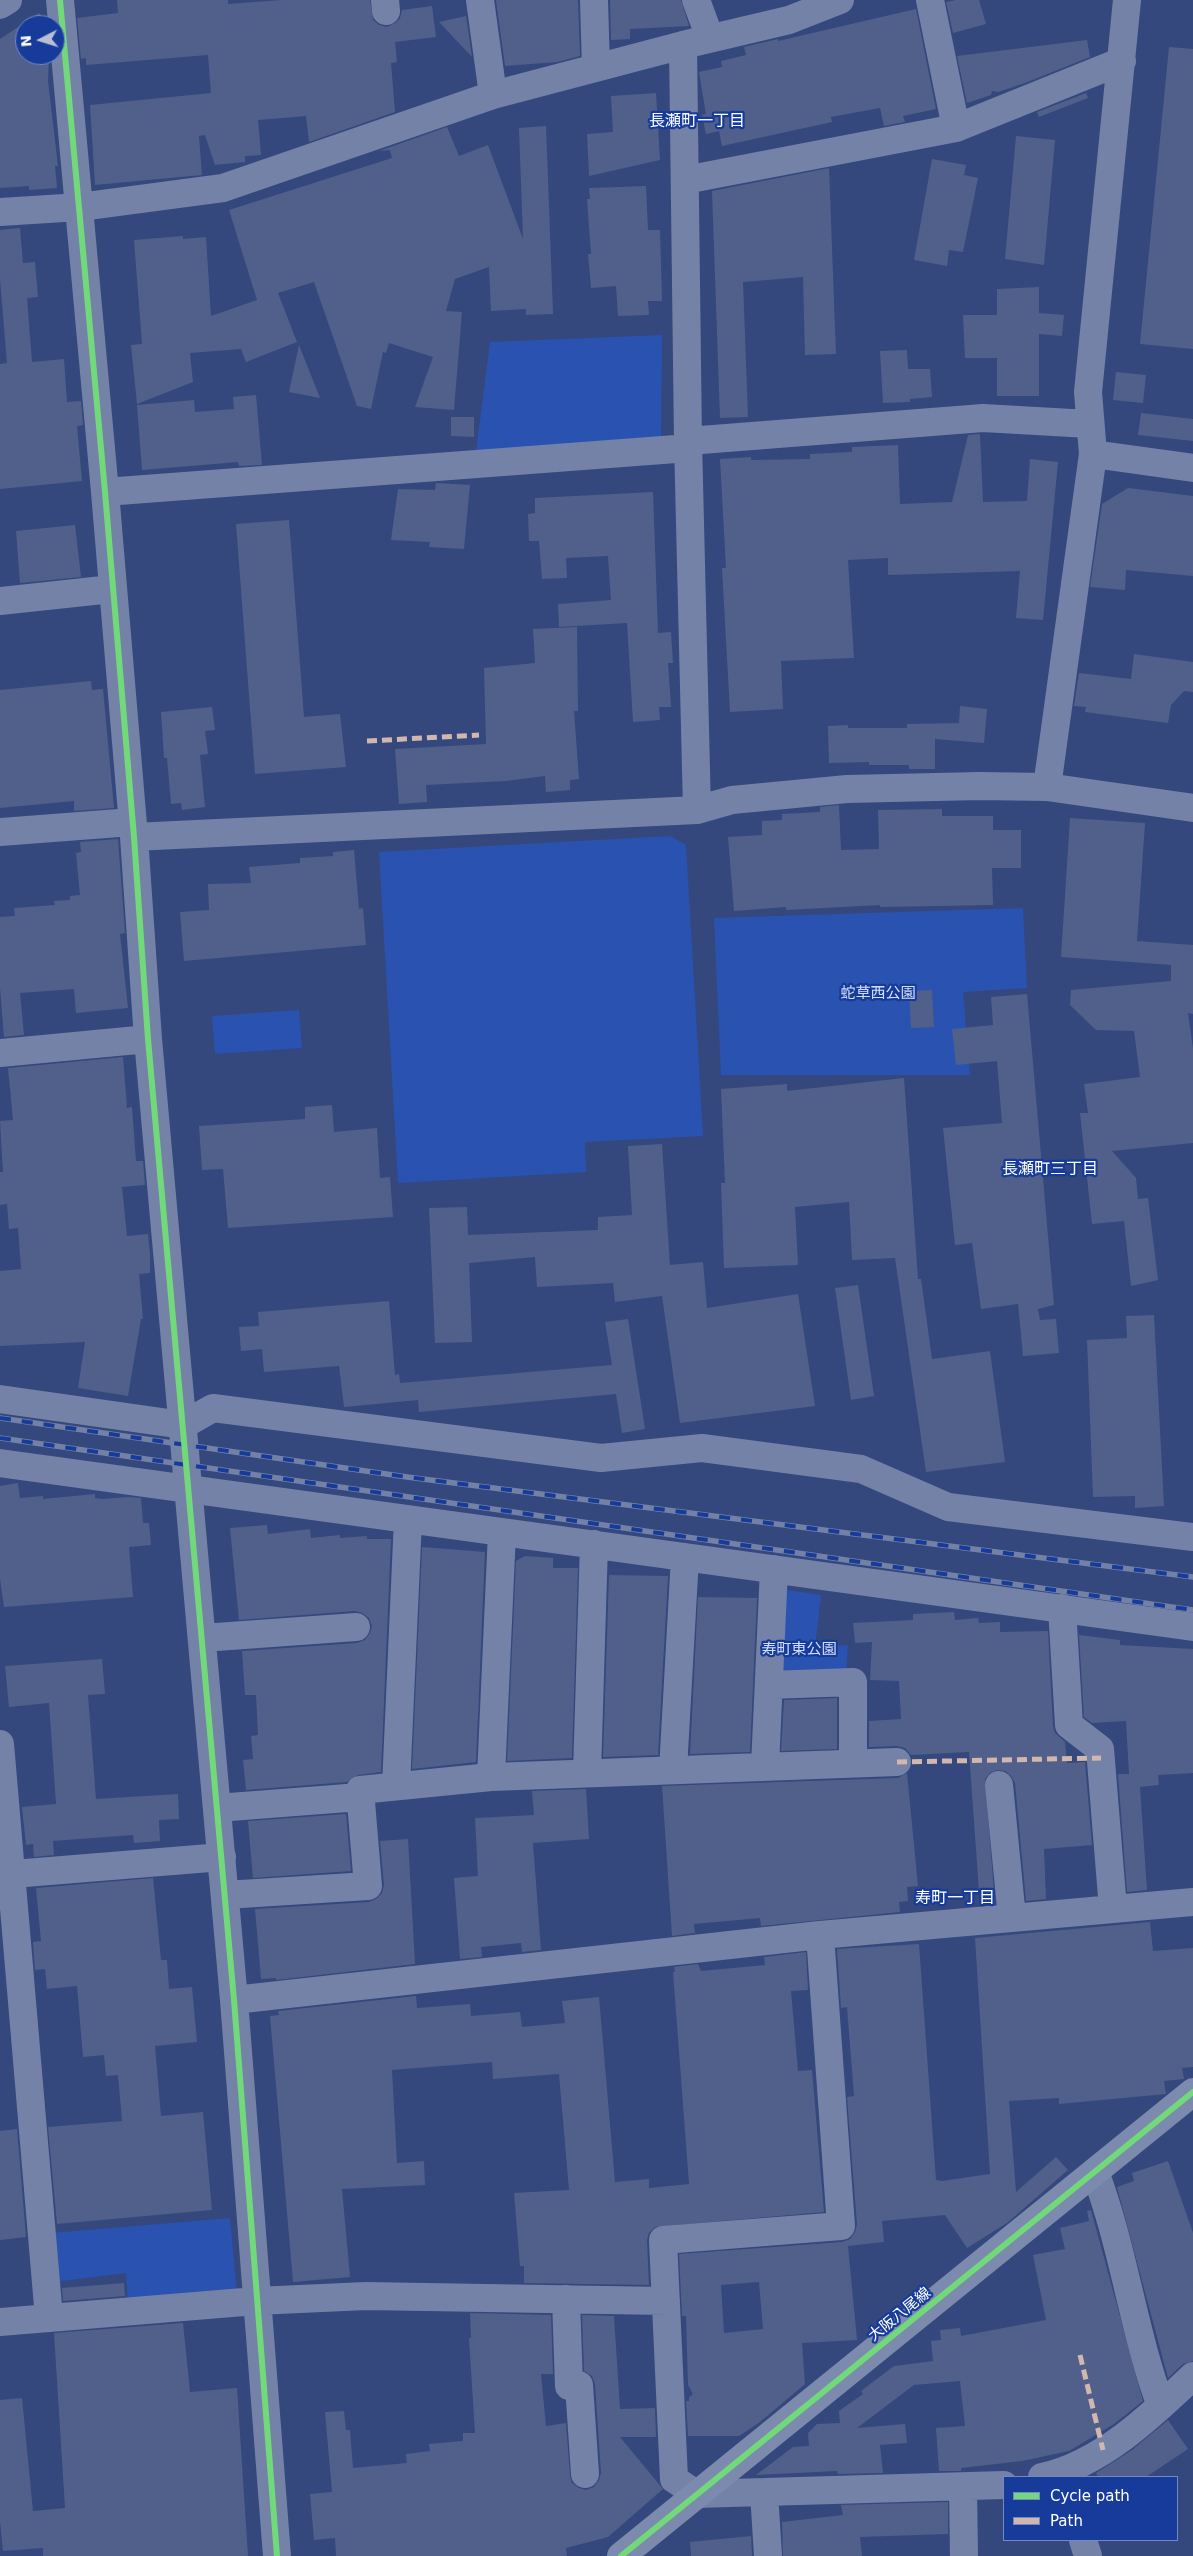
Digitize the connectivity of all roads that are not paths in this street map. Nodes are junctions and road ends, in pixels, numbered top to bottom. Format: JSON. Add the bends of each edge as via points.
{"nodes":[{"id":1,"x":8,"y":0,"type":"edge"},
{"id":2,"x":60,"y":0,"type":"edge"},
{"id":3,"x":480,"y":0,"type":"edge"},
{"id":4,"x":594,"y":0,"type":"edge"},
{"id":5,"x":696,"y":0,"type":"edge"},
{"id":6,"x":840,"y":0,"type":"edge"},
{"id":7,"x":930,"y":0,"type":"edge"},
{"id":8,"x":1127,"y":0,"type":"edge"},
{"id":9,"x":0,"y":5,"type":"edge"},
{"id":10,"x":710,"y":38,"type":"junction"},
{"id":11,"x":683,"y":45,"type":"junction"},
{"id":12,"x":1122,"y":61,"type":"junction"},
{"id":13,"x":596,"y":68,"type":"junction"},
{"id":14,"x":494,"y":95,"type":"junction"},
{"id":15,"x":956,"y":128,"type":"junction"},
{"id":16,"x":685,"y":180,"type":"junction"},
{"id":17,"x":80,"y":207,"type":"junction"},
{"id":18,"x":0,"y":212,"type":"edge"},
{"id":19,"x":1089,"y":424,"type":"junction"},
{"id":20,"x":688,"y":444,"type":"junction"},
{"id":21,"x":1092,"y":454,"type":"junction"},
{"id":22,"x":1193,"y":468,"type":"edge"},
{"id":23,"x":105,"y":492,"type":"junction"},
{"id":24,"x":112,"y":589,"type":"junction"},
{"id":25,"x":0,"y":601,"type":"edge"},
{"id":26,"x":1047,"y":787,"type":"junction"},
{"id":27,"x":1193,"y":808,"type":"edge"},
{"id":28,"x":697,"y":810,"type":"junction"},
{"id":29,"x":133,"y":829,"type":"junction"},
{"id":30,"x":0,"y":832,"type":"edge"},
{"id":31,"x":148,"y":1039,"type":"junction"},
{"id":32,"x":0,"y":1053,"type":"edge"},
{"id":33,"x":0,"y":1400,"type":"edge"},
{"id":34,"x":183,"y":1425,"type":"junction"},
{"id":35,"x":0,"y":1464,"type":"edge"},
{"id":36,"x":189,"y":1489,"type":"junction"},
{"id":37,"x":408,"y":1519,"type":"junction"},
{"id":38,"x":502,"y":1532,"type":"junction"},
{"id":39,"x":1193,"y":1537,"type":"edge"},
{"id":40,"x":594,"y":1544,"type":"junction"},
{"id":41,"x":685,"y":1557,"type":"junction"},
{"id":42,"x":774,"y":1569,"type":"junction"},
{"id":43,"x":1062,"y":1608,"type":"junction"},
{"id":44,"x":1193,"y":1626,"type":"edge"},
{"id":45,"x":356,"y":1627,"type":"dead end"},
{"id":46,"x":202,"y":1638,"type":"junction"},
{"id":47,"x":769,"y":1685,"type":"junction"},
{"id":48,"x":0,"y":1744,"type":"edge"},
{"id":49,"x":853,"y":1762,"type":"junction"},
{"id":50,"x":897,"y":1762,"type":"dead end"},
{"id":51,"x":765,"y":1766,"type":"junction"},
{"id":52,"x":673,"y":1770,"type":"junction"},
{"id":53,"x":587,"y":1773,"type":"junction"},
{"id":54,"x":491,"y":1777,"type":"junction"},
{"id":55,"x":999,"y":1785,"type":"dead end"},
{"id":56,"x":396,"y":1786,"type":"junction"},
{"id":57,"x":360,"y":1797,"type":"junction"},
{"id":58,"x":217,"y":1808,"type":"junction"},
{"id":59,"x":222,"y":1857,"type":"junction"},
{"id":60,"x":6,"y":1874,"type":"edge"},
{"id":61,"x":225,"y":1894,"type":"junction"},
{"id":62,"x":1193,"y":1902,"type":"edge"},
{"id":63,"x":1112,"y":1909,"type":"junction"},
{"id":64,"x":1012,"y":1918,"type":"junction"},
{"id":65,"x":820,"y":1935,"type":"junction"},
{"id":66,"x":234,"y":2000,"type":"junction"},
{"id":67,"x":1193,"y":2092,"type":"edge"},
{"id":68,"x":1096,"y":2172,"type":"junction"},
{"id":69,"x":566,"y":2299,"type":"junction"},
{"id":70,"x":256,"y":2301,"type":"junction"},
{"id":71,"x":666,"y":2301,"type":"junction"},
{"id":72,"x":48,"y":2318,"type":"junction"},
{"id":73,"x":0,"y":2322,"type":"edge"},
{"id":74,"x":1193,"y":2376,"type":"edge"},
{"id":75,"x":1161,"y":2406,"type":"junction"},
{"id":76,"x":585,"y":2474,"type":"dead end"},
{"id":77,"x":1056,"y":2476,"type":"edge"},
{"id":78,"x":1003,"y":2485,"type":"edge"},
{"id":79,"x":963,"y":2488,"type":"junction"},
{"id":80,"x":764,"y":2492,"type":"junction"},
{"id":81,"x":696,"y":2494,"type":"junction"},
{"id":82,"x":1083,"y":2541,"type":"edge"},
{"id":83,"x":277,"y":2556,"type":"edge"},
{"id":84,"x":621,"y":2556,"type":"edge"},
{"id":85,"x":768,"y":2556,"type":"edge"},
{"id":86,"x":964,"y":2556,"type":"edge"},
{"id":87,"x":1088,"y":2556,"type":"edge"}],
"edges":[{"from":1,"to":9,"type":"street"},
{"from":2,"to":17,"type":"street"},
{"from":3,"to":14,"type":"street"},
{"from":4,"to":13,"type":"street"},
{"from":5,"to":10,"type":"street"},
{"from":6,"to":10,"type":"street","via":[[789,20]]},
{"from":7,"to":15,"type":"street"},
{"from":8,"to":12,"type":"street"},
{"from":10,"to":11,"type":"street"},
{"from":11,"to":13,"type":"street"},
{"from":11,"to":16,"type":"street"},
{"from":12,"to":15,"type":"street"},
{"from":12,"to":19,"type":"street","via":[[1088,392]]},
{"from":13,"to":14,"type":"street"},
{"from":14,"to":17,"type":"street","via":[[223,188]]},
{"from":15,"to":16,"type":"street"},
{"from":16,"to":20,"type":"street"},
{"from":17,"to":18,"type":"street"},
{"from":17,"to":23,"type":"street"},
{"from":19,"to":20,"type":"street","via":[[982,418]]},
{"from":19,"to":21,"type":"street"},
{"from":20,"to":23,"type":"street"},
{"from":20,"to":28,"type":"street"},
{"from":21,"to":22,"type":"street"},
{"from":21,"to":26,"type":"street"},
{"from":23,"to":24,"type":"street"},
{"from":24,"to":25,"type":"street"},
{"from":24,"to":29,"type":"street"},
{"from":26,"to":27,"type":"street"},
{"from":26,"to":28,"type":"street","via":[[847,789],[732,800]]},
{"from":28,"to":29,"type":"street"},
{"from":29,"to":30,"type":"street"},
{"from":29,"to":31,"type":"street"},
{"from":31,"to":32,"type":"street"},
{"from":31,"to":34,"type":"street"},
{"from":33,"to":34,"type":"street"},
{"from":34,"to":36,"type":"street"},
{"from":34,"to":39,"type":"street","via":[[214,1408],[601,1458],[702,1448],[861,1469],[948,1507]]},
{"from":35,"to":36,"type":"street"},
{"from":36,"to":37,"type":"street"},
{"from":36,"to":46,"type":"street"},
{"from":37,"to":38,"type":"street"},
{"from":37,"to":56,"type":"street"},
{"from":38,"to":40,"type":"street"},
{"from":38,"to":54,"type":"street"},
{"from":40,"to":41,"type":"street"},
{"from":40,"to":53,"type":"street"},
{"from":41,"to":42,"type":"street"},
{"from":41,"to":52,"type":"street"},
{"from":42,"to":43,"type":"street"},
{"from":42,"to":47,"type":"street"},
{"from":43,"to":44,"type":"street"},
{"from":43,"to":63,"type":"street","via":[[1069,1725],[1100,1749]]},
{"from":45,"to":46,"type":"street"},
{"from":46,"to":58,"type":"street"},
{"from":47,"to":49,"type":"street","via":[[853,1682]]},
{"from":47,"to":51,"type":"street"},
{"from":48,"to":60,"type":"street"},
{"from":49,"to":50,"type":"street"},
{"from":49,"to":51,"type":"street"},
{"from":51,"to":52,"type":"street"},
{"from":52,"to":53,"type":"street"},
{"from":53,"to":54,"type":"street"},
{"from":54,"to":56,"type":"street"},
{"from":55,"to":64,"type":"street"},
{"from":56,"to":57,"type":"street","via":[[360,1790]]},
{"from":57,"to":58,"type":"street"},
{"from":57,"to":61,"type":"street","via":[[368,1886]]},
{"from":58,"to":59,"type":"street"},
{"from":59,"to":60,"type":"street"},
{"from":59,"to":61,"type":"street"},
{"from":60,"to":72,"type":"street"},
{"from":61,"to":66,"type":"street"},
{"from":62,"to":63,"type":"street"},
{"from":63,"to":64,"type":"street"},
{"from":64,"to":65,"type":"street"},
{"from":65,"to":66,"type":"street"},
{"from":65,"to":71,"type":"street","via":[[841,2226],[664,2240]]},
{"from":66,"to":70,"type":"street"},
{"from":67,"to":68,"type":"main road","name":"大阪八尾線"},
{"from":68,"to":75,"type":"street","via":[[1114,2224],[1143,2352]]},
{"from":68,"to":81,"type":"main road","name":"大阪八尾線"},
{"from":69,"to":70,"type":"street","via":[[366,2296]]},
{"from":69,"to":71,"type":"street"},
{"from":69,"to":76,"type":"street","via":[[569,2386],[579,2385]]},
{"from":70,"to":72,"type":"street"},
{"from":70,"to":83,"type":"street"},
{"from":71,"to":81,"type":"street","via":[[674,2479]]},
{"from":72,"to":73,"type":"street"},
{"from":74,"to":75,"type":"street"},
{"from":75,"to":77,"type":"street","via":[[1103,2450]]},
{"from":78,"to":79,"type":"street"},
{"from":79,"to":80,"type":"street"},
{"from":79,"to":86,"type":"street"},
{"from":80,"to":81,"type":"street"},
{"from":80,"to":85,"type":"street"},
{"from":81,"to":84,"type":"main road","name":"大阪八尾線"},
{"from":82,"to":87,"type":"street"}]}
